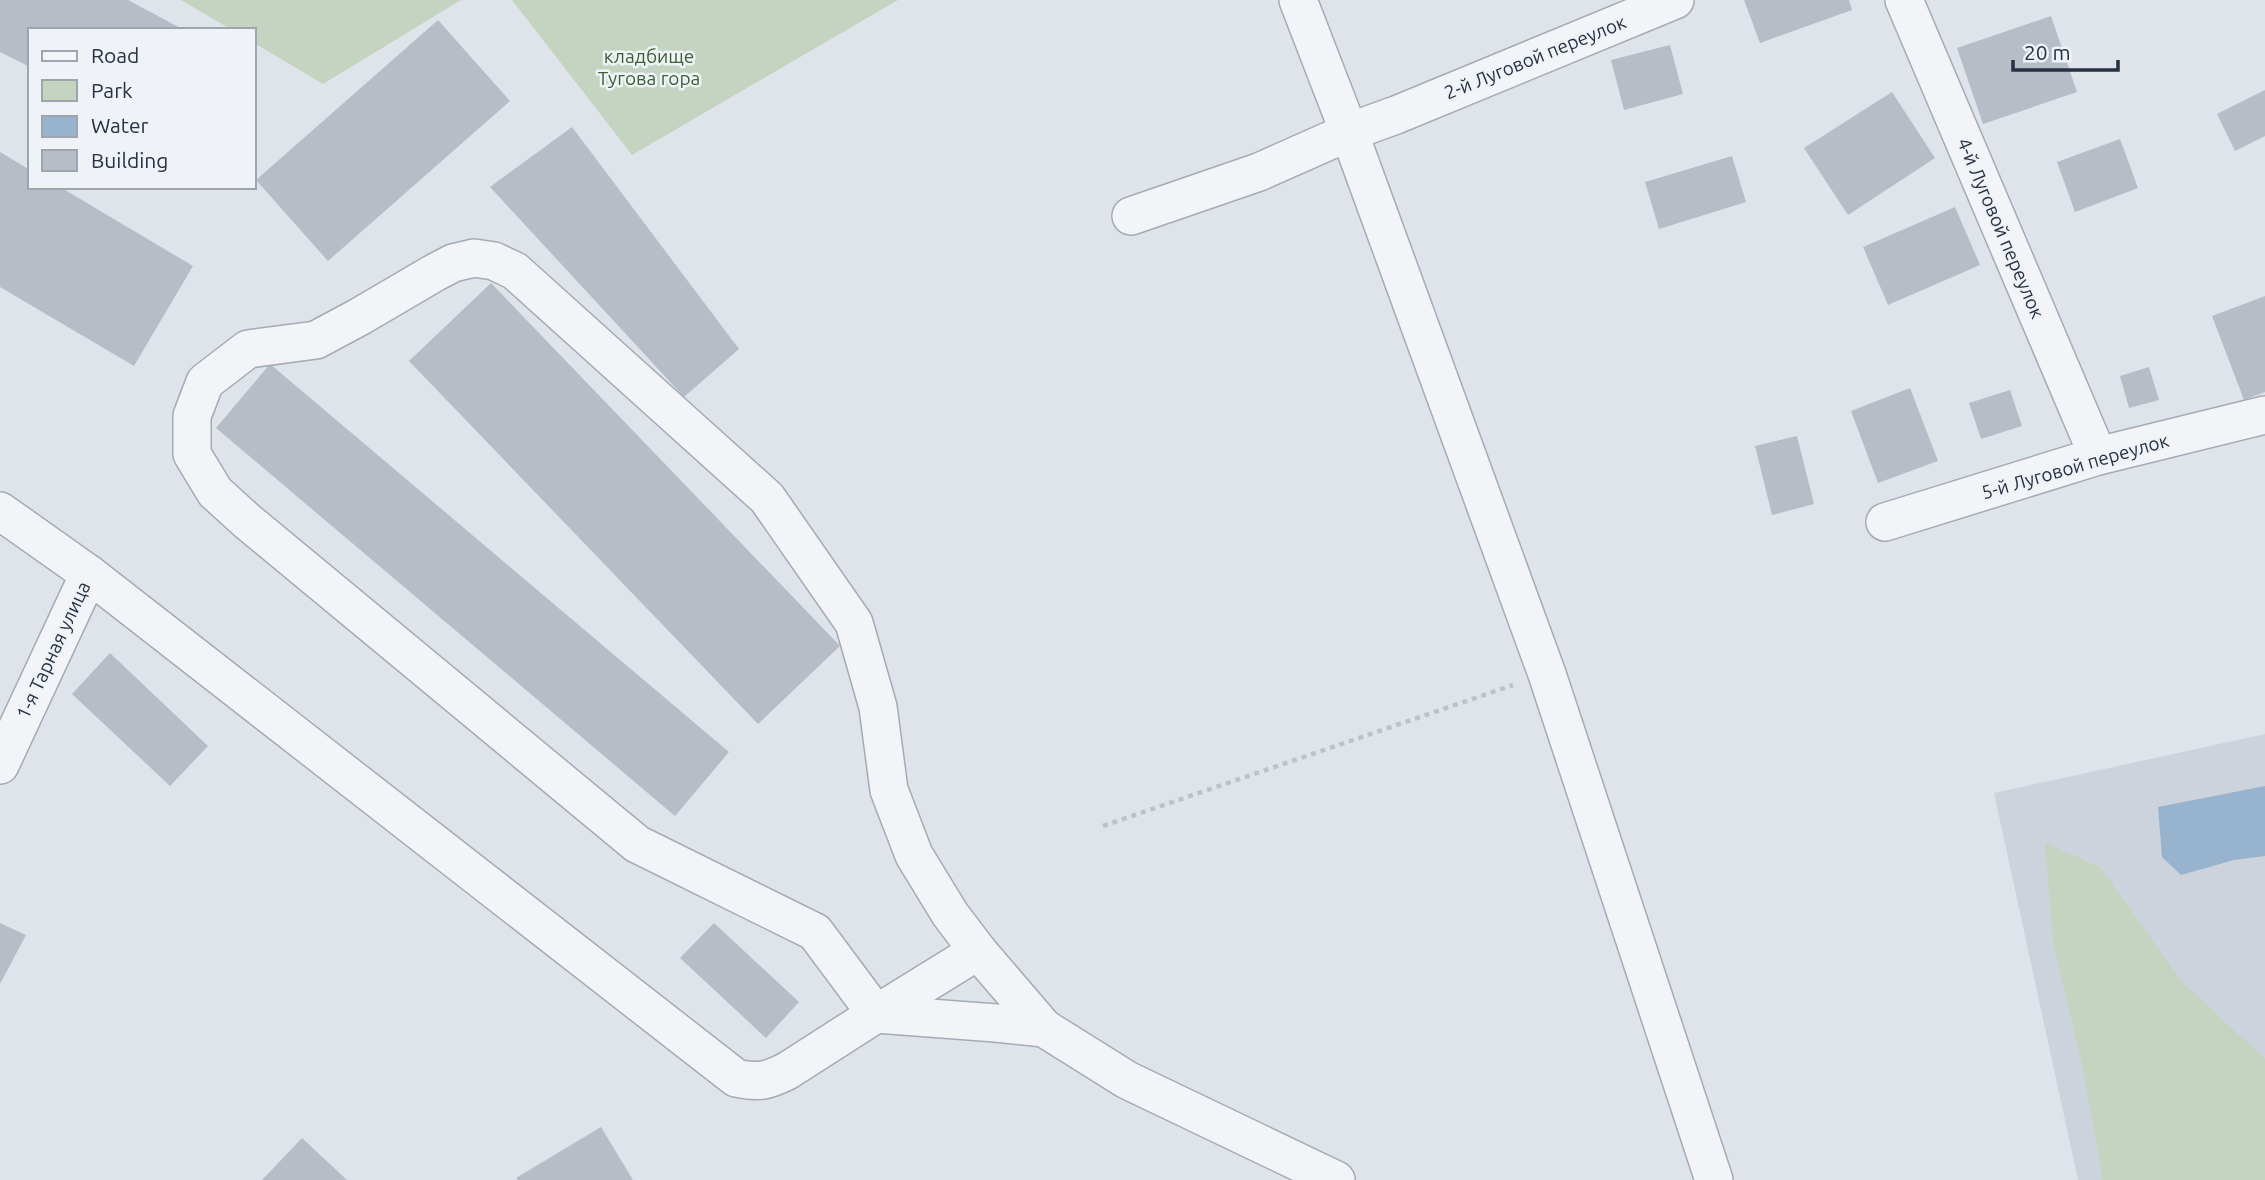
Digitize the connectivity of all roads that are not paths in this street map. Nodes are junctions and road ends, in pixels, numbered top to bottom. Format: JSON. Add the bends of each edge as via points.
{"nodes":[{"id":1,"x":1298,"y":0,"type":"edge"},
{"id":2,"x":1675,"y":0,"type":"edge"},
{"id":3,"x":1903,"y":0,"type":"edge"},
{"id":4,"x":1349,"y":132,"type":"junction"},
{"id":5,"x":1131,"y":216,"type":"dead end"},
{"id":6,"x":2265,"y":415,"type":"edge"},
{"id":7,"x":2098,"y":456,"type":"junction"},
{"id":8,"x":0,"y":511,"type":"edge"},
{"id":9,"x":1885,"y":522,"type":"dead end"},
{"id":10,"x":89,"y":574,"type":"junction"},
{"id":11,"x":0,"y":765,"type":"edge"},
{"id":12,"x":978,"y":951,"type":"junction"},
{"id":13,"x":876,"y":1014,"type":"junction"},
{"id":14,"x":1044,"y":1028,"type":"junction"},
{"id":15,"x":1336,"y":1180,"type":"edge"},
{"id":16,"x":1714,"y":1180,"type":"edge"}],
"edges":[{"from":1,"to":4,"type":"street"},
{"from":2,"to":4,"type":"street","name":"2-й Луговой переулок"},
{"from":3,"to":7,"type":"street","name":"4-й Луговой переулок"},
{"from":4,"to":5,"type":"street","name":"2-й Луговой переулок","via":[[1259,172]]},
{"from":4,"to":16,"type":"street","via":[[1547,674]]},
{"from":6,"to":7,"type":"street","name":"5-й Луговой переулок"},
{"from":7,"to":9,"type":"street","name":"5-й Луговой переулок"},
{"from":8,"to":10,"type":"street"},
{"from":10,"to":11,"type":"street","name":"1-я Тарная улица"},
{"from":10,"to":13,"type":"street","via":[[736,1078],[772,1079]]},
{"from":12,"to":13,"type":"street"},
{"from":12,"to":13,"type":"street","via":[[914,855],[889,790],[878,708],[854,623],[767,498],[515,271],[474,258],[453,263],[316,340],[248,349],[205,382],[191,416],[192,454],[215,492],[637,844],[815,932]]},
{"from":12,"to":14,"type":"street"},
{"from":13,"to":14,"type":"street"},
{"from":14,"to":15,"type":"street","via":[[1127,1080]]}]}
